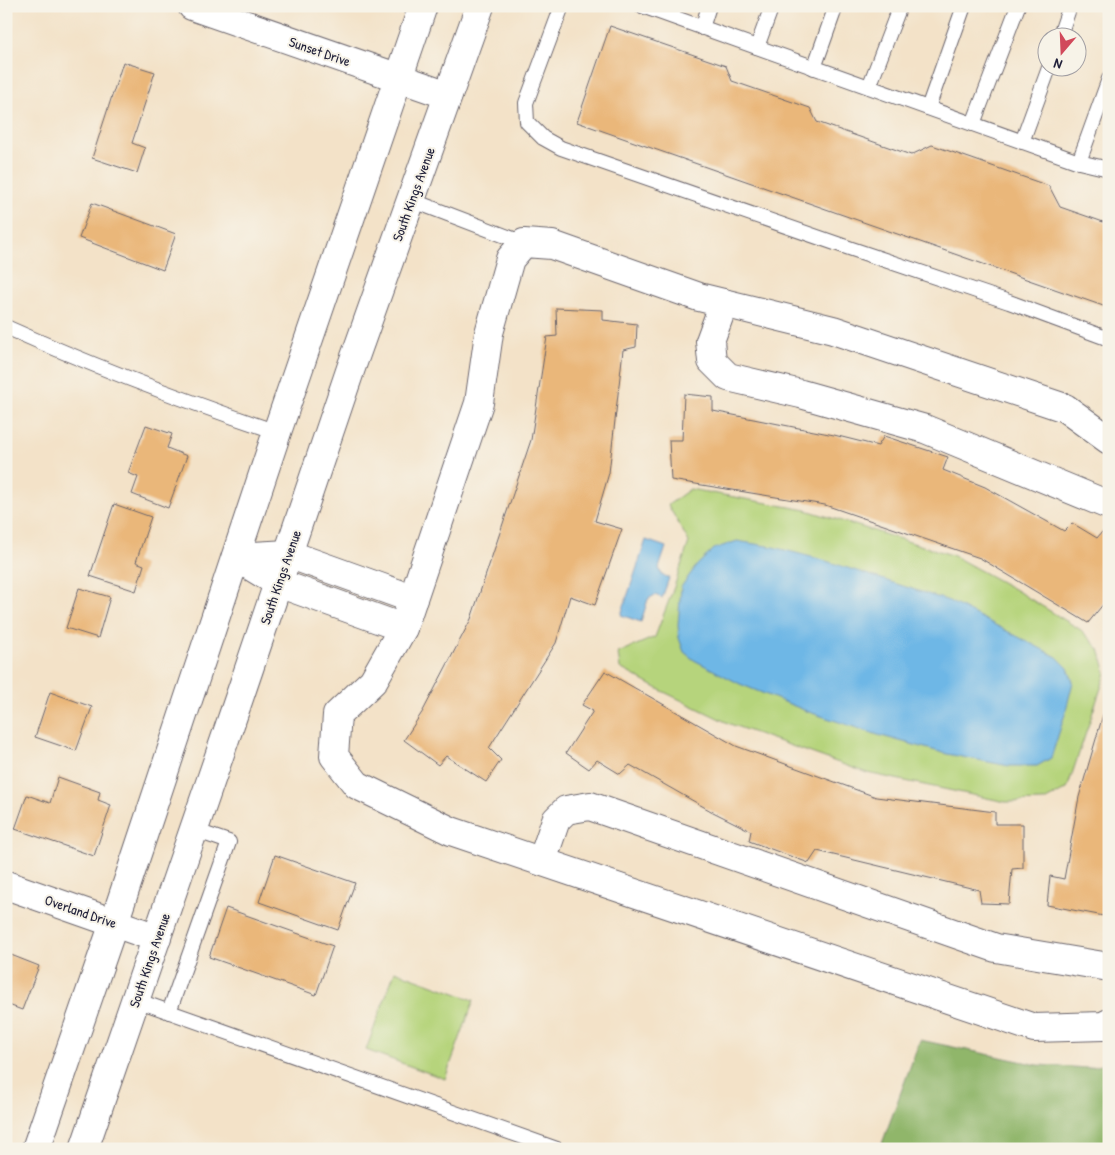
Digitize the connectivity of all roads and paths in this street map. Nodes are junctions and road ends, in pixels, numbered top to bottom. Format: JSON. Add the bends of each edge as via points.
{"nodes":[{"id":1,"x":192,"y":6,"type":"edge"},
{"id":2,"x":423,"y":6,"type":"edge"},
{"id":3,"x":480,"y":6,"type":"edge"},
{"id":4,"x":562,"y":6,"type":"edge"},
{"id":5,"x":642,"y":6,"type":"edge"},
{"id":6,"x":708,"y":6,"type":"edge"},
{"id":7,"x":772,"y":6,"type":"edge"},
{"id":8,"x":836,"y":6,"type":"edge"},
{"id":9,"x":900,"y":6,"type":"edge"},
{"id":10,"x":964,"y":6,"type":"edge"},
{"id":11,"x":1018,"y":6,"type":"edge"},
{"id":12,"x":1070,"y":6,"type":"edge"},
{"id":13,"x":702,"y":28,"type":"junction"},
{"id":14,"x":1062,"y":28,"type":"edge"},
{"id":15,"x":757,"y":47,"type":"junction"},
{"id":16,"x":814,"y":68,"type":"junction"},
{"id":17,"x":398,"y":78,"type":"junction"},
{"id":18,"x":1045,"y":78,"type":"edge"},
{"id":19,"x":1109,"y":79,"type":"edge"},
{"id":20,"x":869,"y":87,"type":"junction"},
{"id":21,"x":448,"y":95,"type":"junction"},
{"id":22,"x":928,"y":108,"type":"junction"},
{"id":23,"x":973,"y":124,"type":"junction"},
{"id":24,"x":1022,"y":142,"type":"junction"},
{"id":25,"x":1079,"y":162,"type":"junction"},
{"id":26,"x":1109,"y":169,"type":"edge"},
{"id":27,"x":410,"y":200,"type":"junction"},
{"id":28,"x":524,"y":243,"type":"junction"},
{"id":29,"x":724,"y":303,"type":"junction"},
{"id":30,"x":6,"y":327,"type":"edge"},
{"id":31,"x":1109,"y":339,"type":"edge"},
{"id":32,"x":277,"y":432,"type":"junction"},
{"id":33,"x":1109,"y":440,"type":"edge"},
{"id":34,"x":1109,"y":503,"type":"edge"},
{"id":35,"x":288,"y":554,"type":"junction"},
{"id":36,"x":236,"y":557,"type":"junction"},
{"id":37,"x":278,"y":583,"type":"junction"},
{"id":38,"x":413,"y":599,"type":"junction"},
{"id":39,"x":403,"y":628,"type":"junction"},
{"id":40,"x":194,"y":830,"type":"junction"},
{"id":41,"x":542,"y":861,"type":"junction"},
{"id":42,"x":6,"y":885,"type":"edge"},
{"id":43,"x":114,"y":923,"type":"junction"},
{"id":44,"x":157,"y":938,"type":"junction"},
{"id":45,"x":1109,"y":967,"type":"edge"},
{"id":46,"x":136,"y":1000,"type":"junction"},
{"id":47,"x":169,"y":1012,"type":"junction"},
{"id":48,"x":1109,"y":1023,"type":"edge"},
{"id":49,"x":36,"y":1149,"type":"edge"},
{"id":50,"x":84,"y":1149,"type":"edge"},
{"id":51,"x":557,"y":1149,"type":"edge"}],
"edges":[{"from":1,"to":17,"type":"street","name":"Sunset Drive"},
{"from":2,"to":17,"type":"street"},
{"from":3,"to":21,"type":"street","name":"South Kings Avenue"},
{"from":4,"to":31,"type":"lane","via":[[526,103],[527,122],[544,138],[561,148]]},
{"from":5,"to":13,"type":"lane"},
{"from":6,"to":13,"type":"lane"},
{"from":7,"to":15,"type":"lane"},
{"from":8,"to":16,"type":"lane"},
{"from":9,"to":20,"type":"lane"},
{"from":10,"to":22,"type":"lane"},
{"from":11,"to":23,"type":"lane"},
{"from":12,"to":14,"type":"lane"},
{"from":13,"to":15,"type":"lane"},
{"from":15,"to":16,"type":"lane"},
{"from":16,"to":20,"type":"lane"},
{"from":17,"to":21,"type":"street","name":"Sunset Drive"},
{"from":17,"to":32,"type":"street"},
{"from":18,"to":24,"type":"lane"},
{"from":19,"to":25,"type":"lane"},
{"from":20,"to":22,"type":"lane"},
{"from":21,"to":27,"type":"street","name":"South Kings Avenue"},
{"from":22,"to":23,"type":"lane"},
{"from":23,"to":24,"type":"lane"},
{"from":24,"to":25,"type":"lane"},
{"from":25,"to":26,"type":"lane"},
{"from":27,"to":28,"type":"lane"},
{"from":27,"to":35,"type":"street","name":"South Kings Avenue"},
{"from":28,"to":29,"type":"street","via":[[552,245]]},
{"from":28,"to":38,"type":"street","via":[[510,259],[489,333],[479,403]]},
{"from":29,"to":33,"type":"street","via":[[834,330],[1065,408]]},
{"from":29,"to":34,"type":"street","via":[[710,340],[712,361],[728,377],[924,429]]},
{"from":30,"to":32,"type":"lane","via":[[172,395]]},
{"from":32,"to":36,"type":"street"},
{"from":35,"to":36,"type":"street"},
{"from":35,"to":37,"type":"street","name":"South Kings Avenue"},
{"from":35,"to":38,"type":"street"},
{"from":36,"to":37,"type":"street"},
{"from":36,"to":43,"type":"street"},
{"from":37,"to":39,"type":"street"},
{"from":37,"to":40,"type":"street","name":"South Kings Avenue"},
{"from":38,"to":39,"type":"street"},
{"from":39,"to":41,"type":"street","via":[[373,682],[337,715],[334,756],[357,785],[451,831]]},
{"from":40,"to":44,"type":"street","name":"South Kings Avenue"},
{"from":40,"to":47,"type":"lane","via":[[229,842]]},
{"from":41,"to":45,"type":"street","via":[[556,820],[566,810],[590,806],[996,948]]},
{"from":41,"to":48,"type":"street","via":[[1034,1028],[1103,1026]]},
{"from":42,"to":43,"type":"street","name":"Overland Drive"},
{"from":43,"to":44,"type":"street","name":"Overland Drive"},
{"from":43,"to":49,"type":"street"},
{"from":44,"to":46,"type":"street","name":"South Kings Avenue"},
{"from":46,"to":47,"type":"lane"},
{"from":46,"to":50,"type":"street","name":"South Kings Avenue"},
{"from":47,"to":51,"type":"lane"}]}
